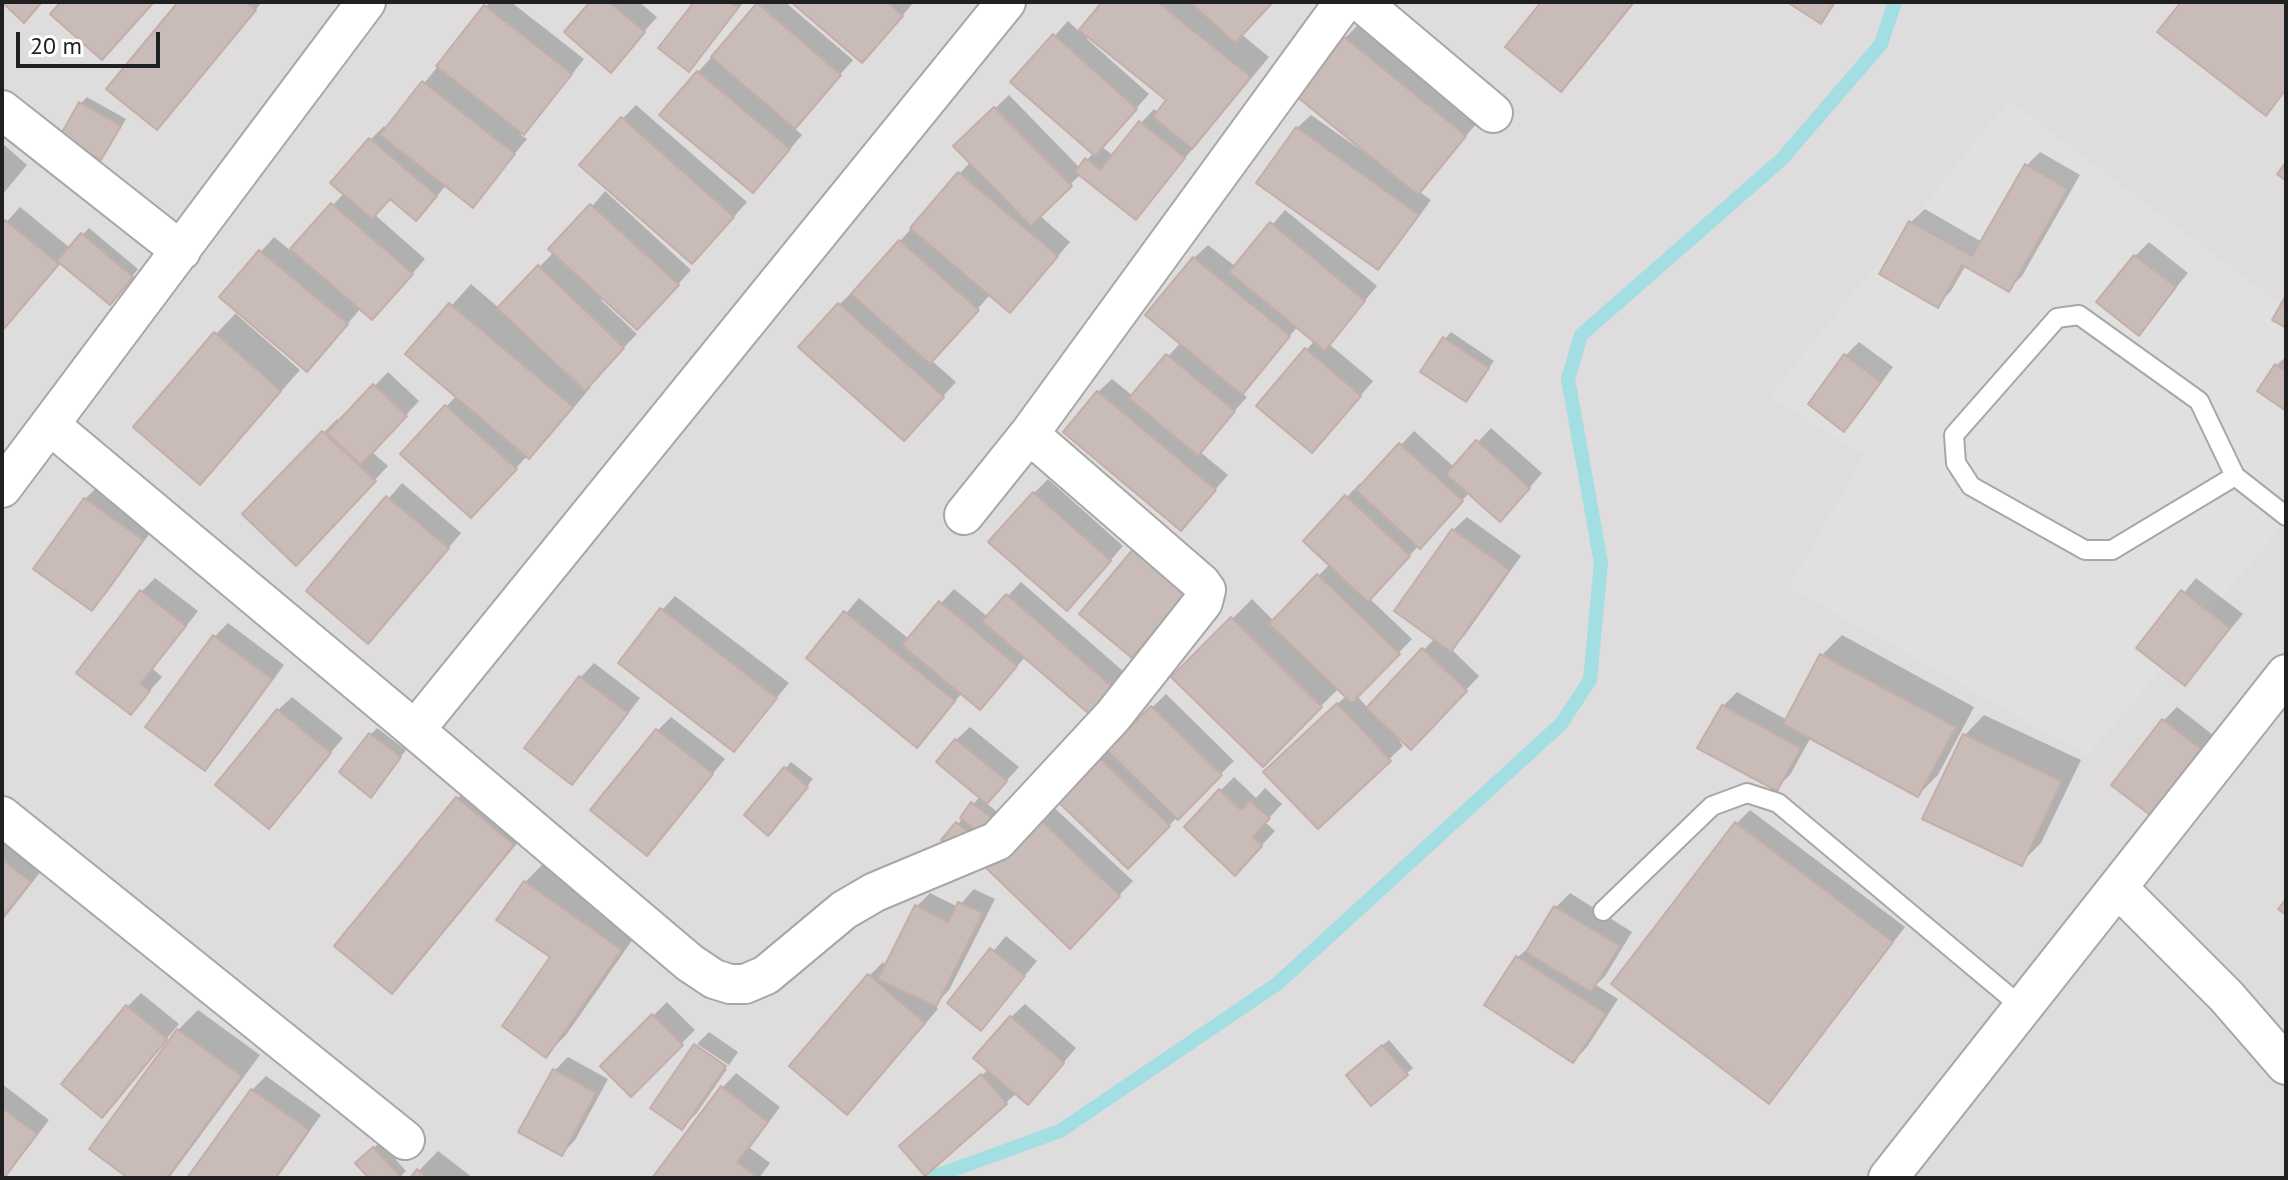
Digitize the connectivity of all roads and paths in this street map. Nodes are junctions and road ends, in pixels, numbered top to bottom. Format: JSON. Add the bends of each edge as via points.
{"nodes":[{"id":1,"x":366,"y":2,"type":"edge"},
{"id":2,"x":1006,"y":2,"type":"edge"},
{"id":3,"x":1344,"y":2,"type":"edge"},
{"id":4,"x":1361,"y":2,"type":"edge"},
{"id":5,"x":2,"y":110,"type":"edge"},
{"id":6,"x":1493,"y":113,"type":"dead end"},
{"id":7,"x":181,"y":251,"type":"junction"},
{"id":8,"x":50,"y":425,"type":"junction"},
{"id":9,"x":1029,"y":434,"type":"junction"},
{"id":10,"x":2235,"y":476,"type":"junction"},
{"id":11,"x":2,"y":488,"type":"edge"},
{"id":12,"x":964,"y":515,"type":"dead end"},
{"id":13,"x":2286,"y":516,"type":"edge"},
{"id":14,"x":2286,"y":674,"type":"edge"},
{"id":15,"x":415,"y":730,"type":"junction"},
{"id":16,"x":2,"y":816,"type":"edge"},
{"id":17,"x":2118,"y":888,"type":"junction"},
{"id":18,"x":1603,"y":911,"type":"dead end"},
{"id":19,"x":2023,"y":1008,"type":"junction"},
{"id":20,"x":2286,"y":1065,"type":"edge"},
{"id":21,"x":405,"y":1140,"type":"dead end"},
{"id":22,"x":1888,"y":1178,"type":"edge"}],
"edges":[{"from":1,"to":7,"type":"street"},
{"from":2,"to":15,"type":"street"},
{"from":3,"to":9,"type":"street"},
{"from":4,"to":6,"type":"street"},
{"from":5,"to":7,"type":"street"},
{"from":7,"to":8,"type":"street"},
{"from":8,"to":11,"type":"street"},
{"from":8,"to":15,"type":"street"},
{"from":9,"to":12,"type":"street"},
{"from":9,"to":15,"type":"street","via":[[1201,583],[1206,596],[1113,716],[997,841],[875,892],[844,910],[766,975],[730,984],[690,963]]},
{"from":10,"to":10,"type":"lane","via":[[2199,401],[2079,315],[2057,318],[1954,435],[1956,463],[1971,486],[2085,550],[2112,550]]},
{"from":10,"to":13,"type":"lane"},
{"from":14,"to":17,"type":"street"},
{"from":16,"to":21,"type":"street"},
{"from":17,"to":19,"type":"street"},
{"from":17,"to":20,"type":"street"},
{"from":18,"to":19,"type":"lane","via":[[1712,806],[1747,793],[1778,803]]},
{"from":19,"to":22,"type":"street"}]}
